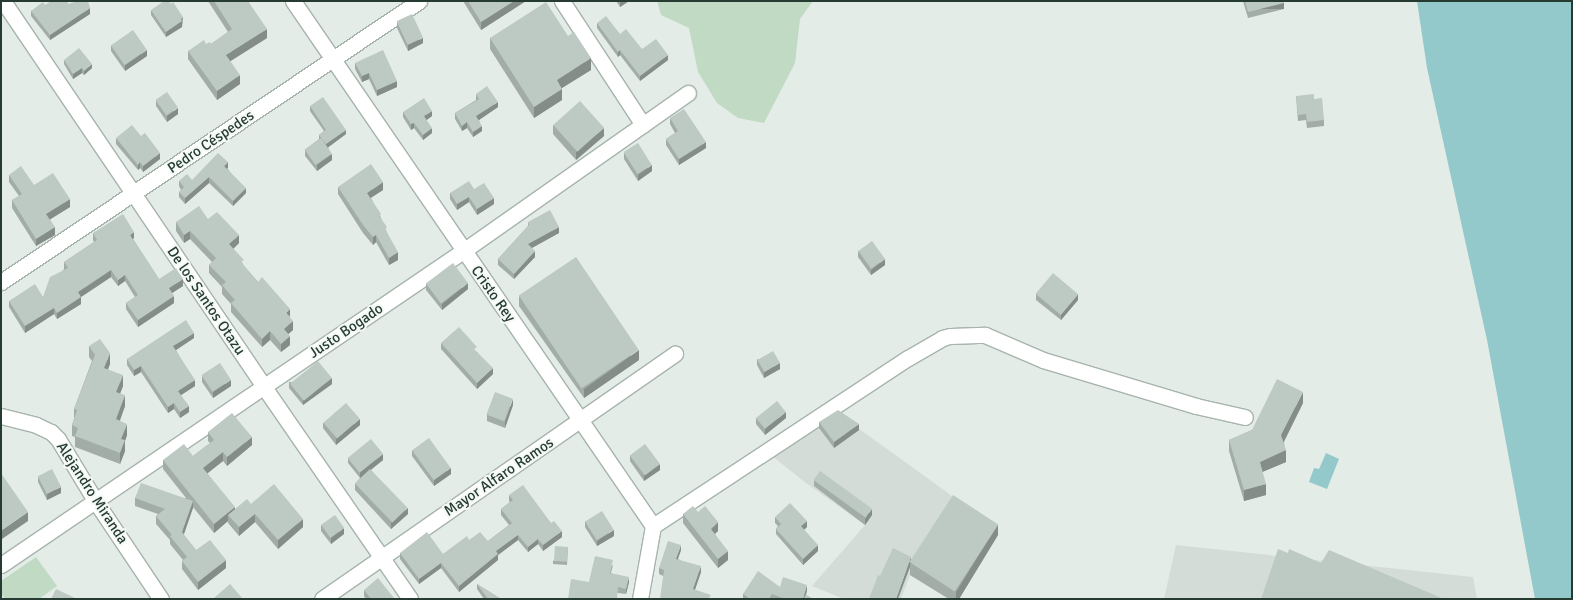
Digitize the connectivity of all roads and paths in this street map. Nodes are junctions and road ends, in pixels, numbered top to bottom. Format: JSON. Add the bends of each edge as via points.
{"nodes":[{"id":1,"x":293,"y":1,"type":"edge"},
{"id":2,"x":419,"y":1,"type":"edge"},
{"id":3,"x":562,"y":1,"type":"edge"},
{"id":4,"x":5,"y":4,"type":"edge"},
{"id":5,"x":331,"y":60,"type":"junction"},
{"id":6,"x":688,"y":93,"type":"dead end"},
{"id":7,"x":643,"y":125,"type":"junction"},
{"id":8,"x":134,"y":194,"type":"junction"},
{"id":9,"x":463,"y":251,"type":"junction"},
{"id":10,"x":1,"y":282,"type":"edge"},
{"id":11,"x":675,"y":354,"type":"dead end"},
{"id":12,"x":264,"y":387,"type":"junction"},
{"id":13,"x":1,"y":416,"type":"edge"},
{"id":14,"x":1245,"y":417,"type":"dead end"},
{"id":15,"x":581,"y":420,"type":"junction"},
{"id":16,"x":96,"y":502,"type":"junction"},
{"id":17,"x":653,"y":526,"type":"junction"},
{"id":18,"x":381,"y":557,"type":"junction"},
{"id":19,"x":1,"y":565,"type":"edge"},
{"id":20,"x":161,"y":599,"type":"edge"},
{"id":21,"x":322,"y":599,"type":"edge"},
{"id":22,"x":410,"y":599,"type":"edge"},
{"id":23,"x":640,"y":599,"type":"edge"}],
"edges":[{"from":1,"to":5,"type":"street","name":"Cristo Rey"},
{"from":2,"to":5,"type":"street","name":"Pedro Céspedes"},
{"from":3,"to":7,"type":"street"},
{"from":4,"to":8,"type":"street","name":"De los Santos Otazu"},
{"from":5,"to":8,"type":"street","name":"Pedro Céspedes"},
{"from":5,"to":9,"type":"street","name":"Cristo Rey"},
{"from":6,"to":7,"type":"street","name":"Justo Bogado"},
{"from":7,"to":9,"type":"street","name":"Justo Bogado"},
{"from":8,"to":10,"type":"street","name":"Pedro Céspedes"},
{"from":8,"to":12,"type":"street","name":"De los Santos Otazu"},
{"from":9,"to":12,"type":"street","name":"Justo Bogado"},
{"from":9,"to":15,"type":"street","name":"Cristo Rey"},
{"from":11,"to":15,"type":"street","name":"Mayor Alfaro Ramos"},
{"from":12,"to":16,"type":"street","name":"Justo Bogado"},
{"from":12,"to":18,"type":"street","name":"De los Santos Otazu"},
{"from":13,"to":16,"type":"street","name":"Alejandro Miranda","via":[[36,424],[51,432]]},
{"from":14,"to":17,"type":"street","via":[[1196,406],[1043,360],[984,335],[950,336],[908,358]]},
{"from":15,"to":17,"type":"street","name":"Cristo Rey"},
{"from":15,"to":18,"type":"street","name":"Mayor Alfaro Ramos"},
{"from":16,"to":19,"type":"street","name":"Justo Bogado"},
{"from":16,"to":20,"type":"street","name":"Alejandro Miranda"},
{"from":17,"to":23,"type":"street"},
{"from":18,"to":21,"type":"street","name":"Mayor Alfaro Ramos"},
{"from":18,"to":22,"type":"street","name":"De los Santos Otazu"}]}
